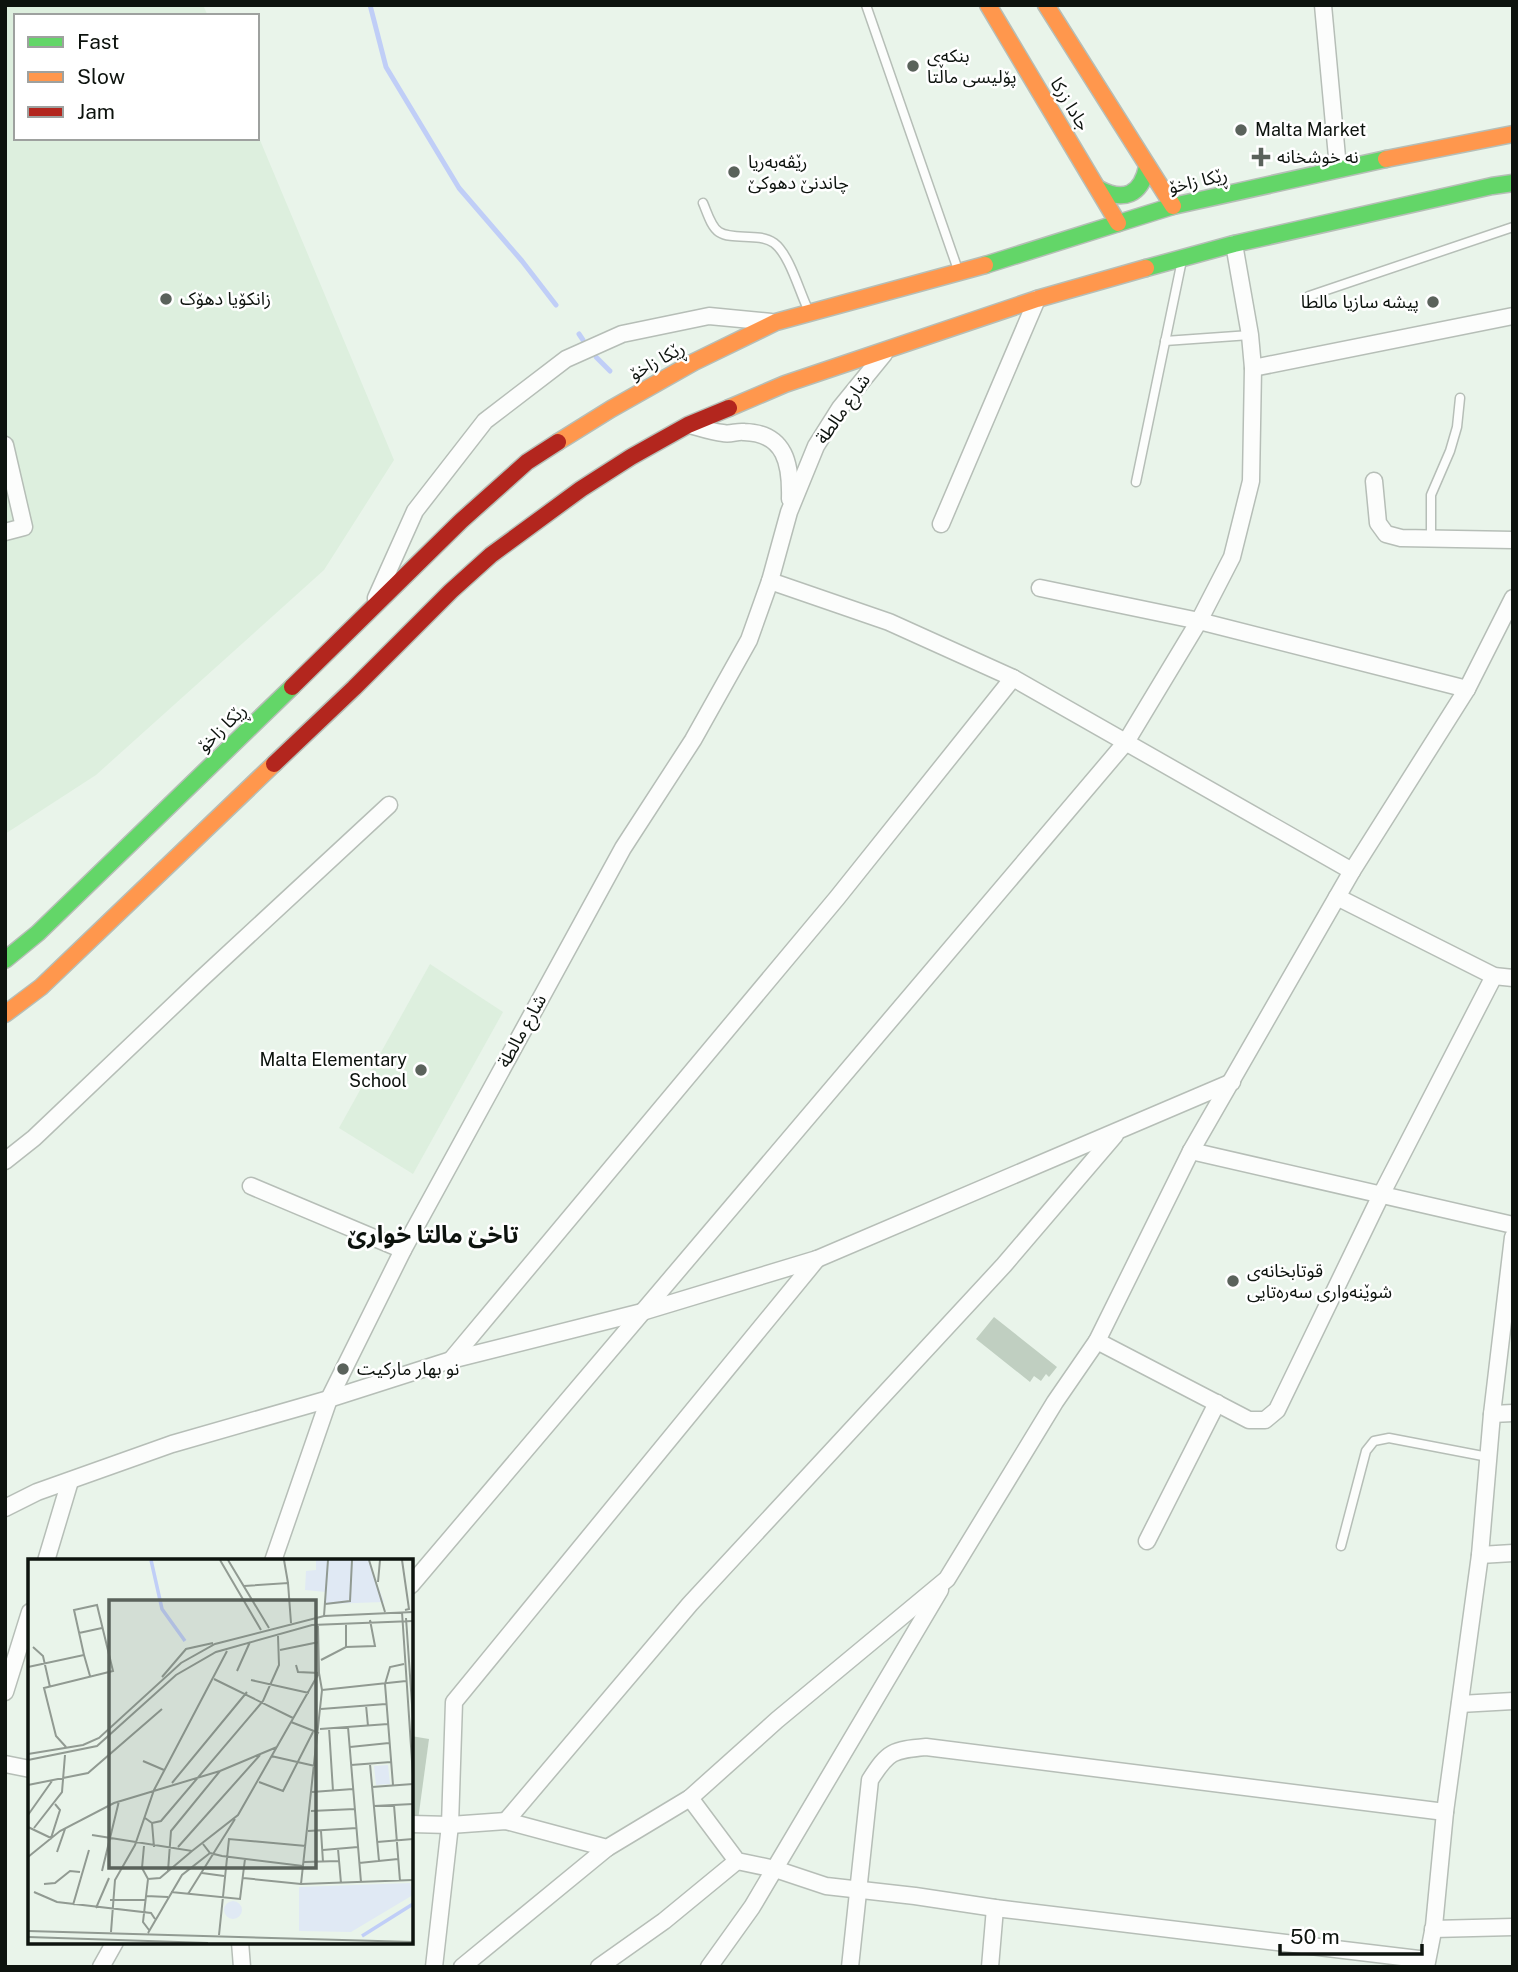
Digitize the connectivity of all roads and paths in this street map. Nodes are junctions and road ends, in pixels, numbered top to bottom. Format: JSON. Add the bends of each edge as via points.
{"nodes":[{"id":1,"x":866,"y":5,"type":"edge"},
{"id":2,"x":988,"y":5,"type":"edge"},
{"id":3,"x":1046,"y":5,"type":"edge"},
{"id":4,"x":1323,"y":5,"type":"edge"},
{"id":5,"x":1513,"y":134,"type":"edge"},
{"id":6,"x":1147,"y":167,"type":"junction"},
{"id":7,"x":1338,"y":168,"type":"junction"},
{"id":8,"x":1513,"y":183,"type":"edge"},
{"id":9,"x":1099,"y":189,"type":"junction"},
{"id":10,"x":703,"y":203,"type":"dead end"},
{"id":11,"x":1173,"y":206,"type":"junction"},
{"id":12,"x":1118,"y":223,"type":"junction"},
{"id":13,"x":1513,"y":227,"type":"edge"},
{"id":14,"x":1234,"y":244,"type":"junction"},
{"id":15,"x":1182,"y":259,"type":"junction"},
{"id":16,"x":959,"y":273,"type":"junction"},
{"id":17,"x":1309,"y":296,"type":"dead end"},
{"id":18,"x":1037,"y":299,"type":"junction"},
{"id":19,"x":809,"y":313,"type":"junction"},
{"id":20,"x":1513,"y":316,"type":"edge"},
{"id":21,"x":776,"y":322,"type":"junction"},
{"id":22,"x":1250,"y":335,"type":"junction"},
{"id":23,"x":1165,"y":341,"type":"junction"},
{"id":24,"x":888,"y":348,"type":"junction"},
{"id":25,"x":1253,"y":368,"type":"junction"},
{"id":26,"x":1460,"y":398,"type":"dead end"},
{"id":27,"x":688,"y":425,"type":"junction"},
{"id":28,"x":5,"y":445,"type":"edge"},
{"id":29,"x":1136,"y":481,"type":"dead end"},
{"id":30,"x":1374,"y":481,"type":"dead end"},
{"id":31,"x":789,"y":512,"type":"junction"},
{"id":32,"x":941,"y":524,"type":"dead end"},
{"id":33,"x":5,"y":532,"type":"edge"},
{"id":34,"x":1431,"y":538,"type":"junction"},
{"id":35,"x":1513,"y":540,"type":"edge"},
{"id":36,"x":770,"y":581,"type":"junction"},
{"id":37,"x":1040,"y":588,"type":"dead end"},
{"id":38,"x":1513,"y":598,"type":"edge"},
{"id":39,"x":371,"y":611,"type":"junction"},
{"id":40,"x":1199,"y":621,"type":"junction"},
{"id":41,"x":1013,"y":678,"type":"junction"},
{"id":42,"x":1467,"y":689,"type":"junction"},
{"id":43,"x":1126,"y":742,"type":"junction"},
{"id":44,"x":389,"y":805,"type":"dead end"},
{"id":45,"x":1352,"y":871,"type":"junction"},
{"id":46,"x":1337,"y":897,"type":"junction"},
{"id":47,"x":5,"y":960,"type":"edge"},
{"id":48,"x":1494,"y":976,"type":"junction"},
{"id":49,"x":1513,"y":978,"type":"edge"},
{"id":50,"x":5,"y":1014,"type":"edge"},
{"id":51,"x":1232,"y":1082,"type":"junction"},
{"id":52,"x":1118,"y":1132,"type":"junction"},
{"id":53,"x":1191,"y":1151,"type":"junction"},
{"id":54,"x":5,"y":1161,"type":"edge"},
{"id":55,"x":251,"y":1185,"type":"dead end"},
{"id":56,"x":1381,"y":1195,"type":"junction"},
{"id":57,"x":1513,"y":1225,"type":"edge"},
{"id":58,"x":1513,"y":1237,"type":"edge"},
{"id":59,"x":402,"y":1250,"type":"junction"},
{"id":60,"x":817,"y":1259,"type":"junction"},
{"id":61,"x":642,"y":1312,"type":"junction"},
{"id":62,"x":1097,"y":1341,"type":"junction"},
{"id":63,"x":451,"y":1360,"type":"junction"},
{"id":64,"x":329,"y":1399,"type":"junction"},
{"id":65,"x":1216,"y":1403,"type":"junction"},
{"id":66,"x":1513,"y":1413,"type":"edge"},
{"id":67,"x":1492,"y":1414,"type":"junction"},
{"id":68,"x":1488,"y":1457,"type":"junction"},
{"id":69,"x":70,"y":1480,"type":"junction"},
{"id":70,"x":5,"y":1508,"type":"edge"},
{"id":71,"x":1147,"y":1541,"type":"dead end"},
{"id":72,"x":1342,"y":1546,"type":"dead end"},
{"id":73,"x":1513,"y":1553,"type":"edge"},
{"id":74,"x":1480,"y":1555,"type":"junction"},
{"id":75,"x":47,"y":1559,"type":"edge"},
{"id":76,"x":274,"y":1559,"type":"edge"},
{"id":77,"x":946,"y":1580,"type":"junction"},
{"id":78,"x":413,"y":1583,"type":"edge"},
{"id":79,"x":28,"y":1618,"type":"edge"},
{"id":80,"x":5,"y":1692,"type":"edge"},
{"id":81,"x":1513,"y":1701,"type":"edge"},
{"id":82,"x":1460,"y":1704,"type":"junction"},
{"id":83,"x":5,"y":1764,"type":"edge"},
{"id":84,"x":28,"y":1769,"type":"edge"},
{"id":85,"x":690,"y":1798,"type":"junction"},
{"id":86,"x":1446,"y":1812,"type":"junction"},
{"id":87,"x":506,"y":1821,"type":"junction"},
{"id":88,"x":413,"y":1824,"type":"edge"},
{"id":89,"x":450,"y":1825,"type":"junction"},
{"id":90,"x":607,"y":1848,"type":"junction"},
{"id":91,"x":737,"y":1861,"type":"junction"},
{"id":92,"x":775,"y":1869,"type":"junction"},
{"id":93,"x":860,"y":1889,"type":"junction"},
{"id":94,"x":995,"y":1908,"type":"junction"},
{"id":95,"x":1513,"y":1927,"type":"edge"},
{"id":96,"x":1433,"y":1929,"type":"junction"},
{"id":97,"x":114,"y":1944,"type":"edge"},
{"id":98,"x":240,"y":1944,"type":"edge"},
{"id":99,"x":1426,"y":1963,"type":"edge"},
{"id":100,"x":101,"y":1967,"type":"edge"},
{"id":101,"x":242,"y":1967,"type":"edge"},
{"id":102,"x":434,"y":1967,"type":"edge"},
{"id":103,"x":462,"y":1967,"type":"edge"},
{"id":104,"x":599,"y":1967,"type":"edge"},
{"id":105,"x":709,"y":1967,"type":"edge"},
{"id":106,"x":850,"y":1967,"type":"edge"},
{"id":107,"x":990,"y":1967,"type":"edge"}],
"edges":[{"from":1,"to":16,"type":"lane"},
{"from":2,"to":9,"type":"main road","name":"جادا زرکا"},
{"from":3,"to":6,"type":"main road","name":"جادا زرکا"},
{"from":4,"to":7,"type":"street"},
{"from":5,"to":7,"type":"main road","name":"ڕێکا زاخۆ"},
{"from":6,"to":9,"type":"main road","via":[[1135,192],[1126,196]]},
{"from":6,"to":11,"type":"main road","name":"جادا زرکا"},
{"from":7,"to":11,"type":"main road","name":"ڕێکا زاخۆ"},
{"from":8,"to":14,"type":"main road"},
{"from":9,"to":12,"type":"main road","name":"جادا زرکا"},
{"from":10,"to":19,"type":"lane","via":[[720,233],[774,242],[785,255]]},
{"from":11,"to":12,"type":"main road","name":"ڕێکا زاخۆ"},
{"from":12,"to":16,"type":"main road","name":"ڕێکا زاخۆ"},
{"from":13,"to":17,"type":"lane"},
{"from":14,"to":15,"type":"main road"},
{"from":14,"to":22,"type":"street"},
{"from":15,"to":18,"type":"main road"},
{"from":15,"to":23,"type":"lane"},
{"from":16,"to":19,"type":"main road","name":"ڕێکا زاخۆ"},
{"from":18,"to":24,"type":"main road"},
{"from":18,"to":32,"type":"street"},
{"from":19,"to":21,"type":"main road","name":"ڕێکا زاخۆ"},
{"from":20,"to":25,"type":"street"},
{"from":21,"to":39,"type":"main road","name":"ڕێکا زاخۆ","via":[[694,362],[527,462]]},
{"from":21,"to":39,"type":"street","via":[[709,316],[622,334],[566,359],[485,422],[415,511]]},
{"from":22,"to":23,"type":"lane"},
{"from":22,"to":25,"type":"street"},
{"from":23,"to":29,"type":"lane"},
{"from":24,"to":27,"type":"main road"},
{"from":24,"to":31,"type":"street","name":"شارع مالطة","via":[[816,446]]},
{"from":25,"to":40,"type":"street","via":[[1251,481],[1232,557]]},
{"from":26,"to":34,"type":"lane","via":[[1450,451],[1431,495]]},
{"from":27,"to":31,"type":"street","name":"شارع مالطة","via":[[725,434],[761,434],[780,447],[790,471]]},
{"from":27,"to":50,"type":"main road","via":[[488,550],[354,688],[41,987]]},
{"from":28,"to":33,"type":"street","via":[[24,527]]},
{"from":30,"to":34,"type":"street","via":[[1378,523],[1386,534]]},
{"from":31,"to":36,"type":"street","name":"شارع مالطة"},
{"from":34,"to":35,"type":"street"},
{"from":36,"to":41,"type":"street","via":[[889,622]]},
{"from":36,"to":59,"type":"street","name":"شارع مالطة","via":[[749,639],[693,740],[623,848]]},
{"from":37,"to":40,"type":"street"},
{"from":38,"to":42,"type":"street"},
{"from":39,"to":47,"type":"main road","name":"ڕێکا زاخۆ"},
{"from":40,"to":42,"type":"street"},
{"from":40,"to":43,"type":"street"},
{"from":41,"to":43,"type":"street"},
{"from":41,"to":63,"type":"street","via":[[837,898]]},
{"from":42,"to":45,"type":"street"},
{"from":43,"to":45,"type":"street"},
{"from":43,"to":61,"type":"street"},
{"from":44,"to":54,"type":"street"},
{"from":45,"to":46,"type":"street"},
{"from":46,"to":48,"type":"street"},
{"from":46,"to":51,"type":"street"},
{"from":48,"to":49,"type":"street"},
{"from":48,"to":56,"type":"street"},
{"from":51,"to":52,"type":"street"},
{"from":51,"to":53,"type":"street"},
{"from":52,"to":60,"type":"street"},
{"from":52,"to":87,"type":"street","via":[[1004,1265],[690,1604]]},
{"from":53,"to":56,"type":"street"},
{"from":53,"to":62,"type":"street"},
{"from":55,"to":59,"type":"street"},
{"from":56,"to":57,"type":"street"},
{"from":56,"to":65,"type":"street","via":[[1277,1409],[1265,1420],[1249,1420]]},
{"from":58,"to":67,"type":"street"},
{"from":59,"to":64,"type":"street","name":"شارع مالطة"},
{"from":60,"to":61,"type":"street"},
{"from":60,"to":89,"type":"street","via":[[454,1702]]},
{"from":61,"to":63,"type":"street"},
{"from":61,"to":78,"type":"street"},
{"from":62,"to":65,"type":"street"},
{"from":62,"to":77,"type":"street"},
{"from":63,"to":64,"type":"street"},
{"from":64,"to":69,"type":"street","via":[[172,1444]]},
{"from":64,"to":76,"type":"street","name":"شارع مالطة"},
{"from":65,"to":71,"type":"street"},
{"from":66,"to":67,"type":"street"},
{"from":67,"to":68,"type":"street"},
{"from":68,"to":72,"type":"lane","via":[[1389,1438],[1374,1441],[1366,1451]]},
{"from":68,"to":74,"type":"street"},
{"from":69,"to":70,"type":"street"},
{"from":69,"to":75,"type":"street"},
{"from":73,"to":74,"type":"street"},
{"from":74,"to":82,"type":"street"},
{"from":77,"to":85,"type":"street"},
{"from":77,"to":92,"type":"street"},
{"from":79,"to":80,"type":"street"},
{"from":81,"to":82,"type":"street"},
{"from":82,"to":86,"type":"street"},
{"from":83,"to":84,"type":"street"},
{"from":85,"to":90,"type":"street"},
{"from":85,"to":91,"type":"street"},
{"from":86,"to":93,"type":"street","via":[[926,1747],[899,1749],[882,1761],[870,1780]]},
{"from":86,"to":96,"type":"street"},
{"from":87,"to":89,"type":"street"},
{"from":87,"to":90,"type":"street"},
{"from":88,"to":89,"type":"street"},
{"from":89,"to":102,"type":"street"},
{"from":90,"to":103,"type":"street"},
{"from":91,"to":92,"type":"street"},
{"from":91,"to":104,"type":"street"},
{"from":92,"to":93,"type":"street","via":[[826,1886]]},
{"from":92,"to":105,"type":"street"},
{"from":93,"to":94,"type":"street"},
{"from":93,"to":106,"type":"street"},
{"from":94,"to":99,"type":"street"},
{"from":94,"to":107,"type":"street"},
{"from":95,"to":96,"type":"street"},
{"from":96,"to":99,"type":"street"},
{"from":97,"to":100,"type":"street"},
{"from":98,"to":101,"type":"street"}]}
